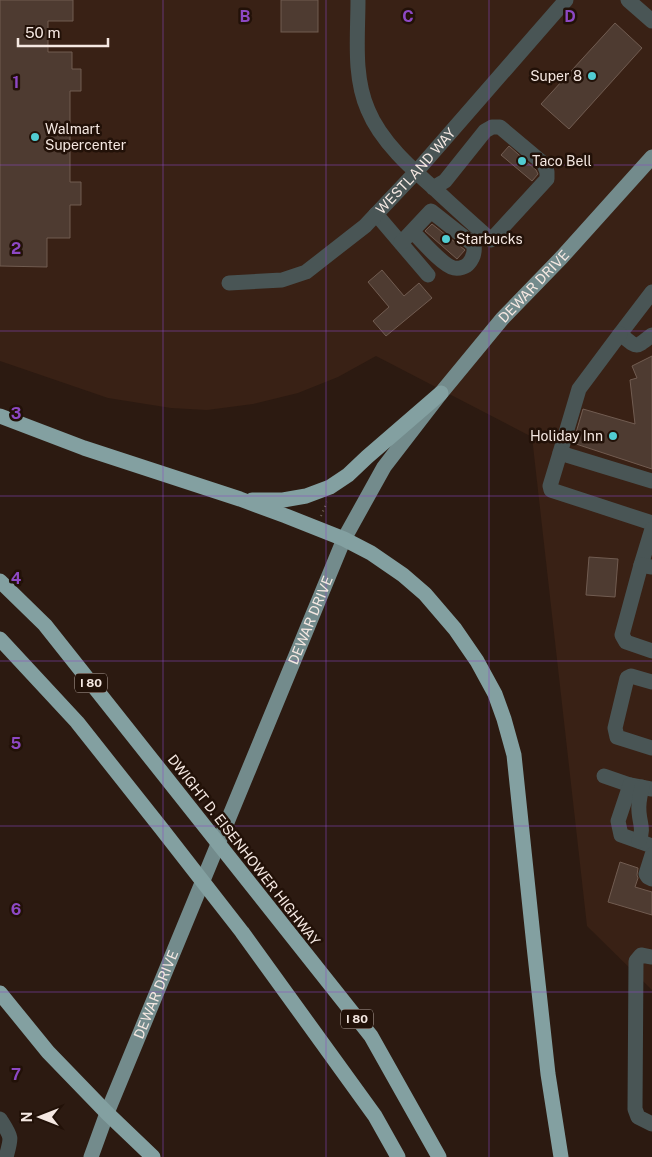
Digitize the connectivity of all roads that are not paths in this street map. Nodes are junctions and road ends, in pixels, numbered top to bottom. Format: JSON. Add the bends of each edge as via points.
{"nodes":[{"id":1,"x":358,"y":0,"type":"edge"},
{"id":2,"x":566,"y":0,"type":"edge"},
{"id":3,"x":628,"y":0,"type":"edge"},
{"id":4,"x":652,"y":22,"type":"edge"},
{"id":5,"x":652,"y":157,"type":"edge"},
{"id":6,"x":416,"y":172,"type":"junction"},
{"id":7,"x":433,"y":188,"type":"junction"},
{"id":8,"x":376,"y":214,"type":"junction"},
{"id":9,"x":412,"y":231,"type":"junction"},
{"id":10,"x":401,"y":243,"type":"junction"},
{"id":11,"x":428,"y":275,"type":"dead end"},
{"id":12,"x":229,"y":283,"type":"dead end"},
{"id":13,"x":652,"y":292,"type":"edge"},
{"id":14,"x":620,"y":334,"type":"junction"},
{"id":15,"x":652,"y":335,"type":"edge"},
{"id":16,"x":441,"y":393,"type":"junction"},
{"id":17,"x":0,"y":416,"type":"edge"},
{"id":18,"x":560,"y":453,"type":"junction"},
{"id":19,"x":652,"y":481,"type":"edge"},
{"id":20,"x":240,"y":500,"type":"junction"},
{"id":21,"x":652,"y":523,"type":"edge"},
{"id":22,"x":652,"y":529,"type":"edge"},
{"id":23,"x":344,"y":539,"type":"junction"},
{"id":24,"x":647,"y":566,"type":"edge"},
{"id":25,"x":0,"y":581,"type":"edge"},
{"id":26,"x":0,"y":639,"type":"edge"},
{"id":27,"x":652,"y":651,"type":"edge"},
{"id":28,"x":652,"y":682,"type":"edge"},
{"id":29,"x":652,"y":748,"type":"edge"},
{"id":30,"x":604,"y":776,"type":"dead end"},
{"id":31,"x":641,"y":787,"type":"edge"},
{"id":32,"x":646,"y":844,"type":"edge"},
{"id":33,"x":652,"y":855,"type":"edge"},
{"id":34,"x":652,"y":879,"type":"edge"},
{"id":35,"x":652,"y":957,"type":"edge"},
{"id":36,"x":0,"y":993,"type":"edge"},
{"id":37,"x":107,"y":1113,"type":"junction"},
{"id":38,"x":0,"y":1120,"type":"edge"},
{"id":39,"x":652,"y":1124,"type":"edge"},
{"id":40,"x":6,"y":1157,"type":"edge"},
{"id":41,"x":90,"y":1157,"type":"edge"},
{"id":42,"x":153,"y":1157,"type":"edge"},
{"id":43,"x":398,"y":1157,"type":"edge"},
{"id":44,"x":439,"y":1157,"type":"edge"},
{"id":45,"x":561,"y":1157,"type":"edge"}],
"edges":[{"from":1,"to":6,"type":"street","via":[[358,67],[368,110],[390,144]]},
{"from":2,"to":6,"type":"street","name":"WESTLAND WAY"},
{"from":3,"to":4,"type":"street"},
{"from":5,"to":16,"type":"main road","name":"DEWAR DRIVE","via":[[502,320]]},
{"from":6,"to":7,"type":"street"},
{"from":6,"to":8,"type":"street","name":"WESTLAND WAY"},
{"from":7,"to":7,"type":"street","via":[[491,240],[546,179],[547,172],[544,164],[500,127],[492,127],[485,131],[445,181]]},
{"from":8,"to":10,"type":"street"},
{"from":8,"to":12,"type":"street","name":"WESTLAND WAY","via":[[306,272],[282,280]]},
{"from":9,"to":9,"type":"street","via":[[443,262],[454,268],[465,267],[475,252],[474,245],[431,211]]},
{"from":9,"to":10,"type":"street"},
{"from":10,"to":11,"type":"street"},
{"from":13,"to":14,"type":"street"},
{"from":14,"to":15,"type":"street","via":[[634,345]]},
{"from":14,"to":18,"type":"street","via":[[579,389]]},
{"from":16,"to":20,"type":"highway","via":[[330,487],[283,500]]},
{"from":16,"to":23,"type":"main road","name":"DEWAR DRIVE","via":[[384,467]]},
{"from":17,"to":20,"type":"highway"},
{"from":18,"to":19,"type":"street"},
{"from":18,"to":21,"type":"street","via":[[551,490]]},
{"from":20,"to":23,"type":"highway"},
{"from":22,"to":24,"type":"street"},
{"from":23,"to":37,"type":"main road","name":"DEWAR DRIVE"},
{"from":23,"to":45,"type":"highway","via":[[403,575],[424,594],[455,629],[477,661],[504,719],[514,754],[548,1074]]},
{"from":24,"to":27,"type":"street","via":[[622,635],[626,642]]},
{"from":25,"to":44,"type":"highway","name":"DWIGHT D. EISENHOWER HIGHWAY","number":"I 80","via":[[45,624],[371,1036]]},
{"from":26,"to":43,"type":"highway","number":"I 80","via":[[77,722],[242,932],[375,1116]]},
{"from":28,"to":29,"type":"street","via":[[631,676],[627,678],[615,728],[617,737]]},
{"from":30,"to":31,"type":"street"},
{"from":31,"to":32,"type":"street","via":[[639,814]]},
{"from":31,"to":32,"type":"street","via":[[618,821],[621,835]]},
{"from":33,"to":34,"type":"street","via":[[646,874]]},
{"from":35,"to":39,"type":"street","via":[[641,955],[636,961],[636,1109],[638,1116]]},
{"from":36,"to":37,"type":"highway","via":[[48,1052]]},
{"from":37,"to":41,"type":"main road","name":"DEWAR DRIVE"},
{"from":37,"to":42,"type":"highway"},
{"from":38,"to":40,"type":"street","via":[[10,1134]]}]}
